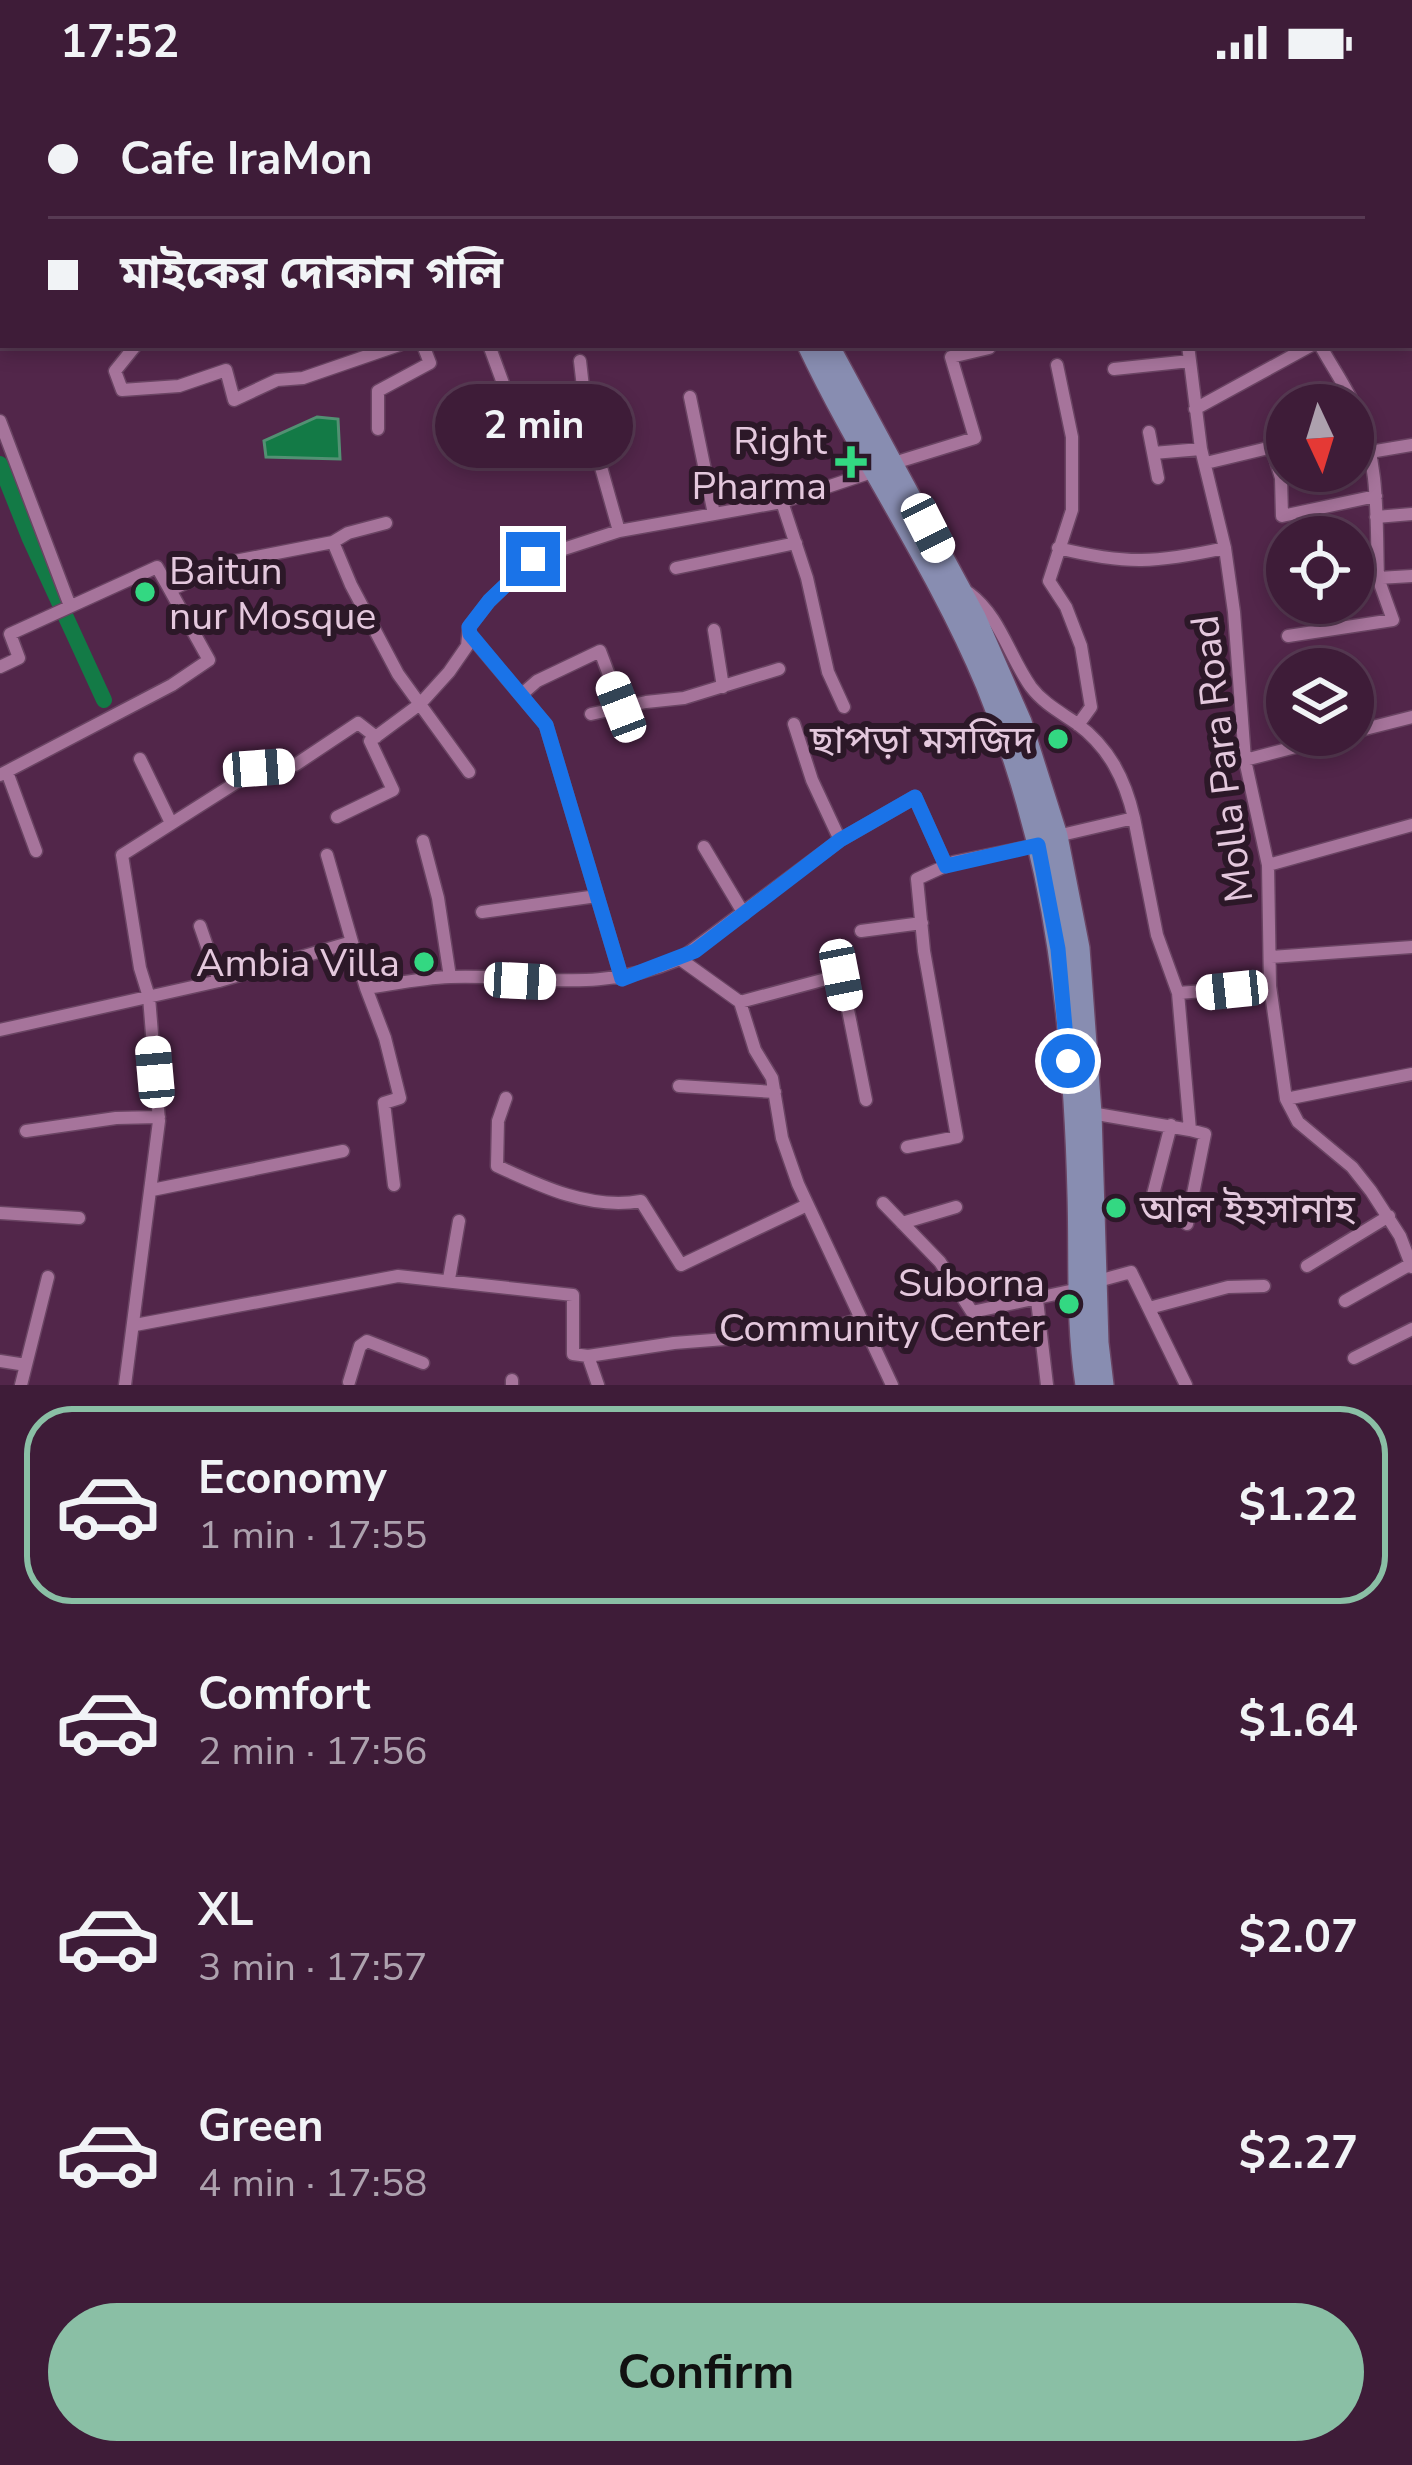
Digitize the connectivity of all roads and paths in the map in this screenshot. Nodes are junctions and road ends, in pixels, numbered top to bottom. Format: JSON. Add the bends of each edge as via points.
{"nodes":[{"id":1,"x":133,"y":348,"type":"edge"},
{"id":2,"x":390,"y":348,"type":"edge"},
{"id":3,"x":425,"y":348,"type":"edge"},
{"id":4,"x":490,"y":348,"type":"edge"},
{"id":5,"x":809,"y":348,"type":"edge"},
{"id":6,"x":829,"y":348,"type":"edge"},
{"id":7,"x":989,"y":348,"type":"dead end"},
{"id":8,"x":1189,"y":348,"type":"edge"},
{"id":9,"x":1310,"y":348,"type":"edge"},
{"id":10,"x":1318,"y":348,"type":"edge"},
{"id":11,"x":580,"y":361,"type":"dead end"},
{"id":12,"x":1190,"y":361,"type":"junction"},
{"id":13,"x":1057,"y":365,"type":"dead end"},
{"id":14,"x":1114,"y":369,"type":"dead end"},
{"id":15,"x":1340,"y":384,"type":"edge"},
{"id":16,"x":690,"y":397,"type":"dead end"},
{"id":17,"x":482,"y":407,"type":"dead end"},
{"id":18,"x":1195,"y":409,"type":"junction"},
{"id":19,"x":0,"y":422,"type":"edge"},
{"id":20,"x":378,"y":429,"type":"dead end"},
{"id":21,"x":1149,"y":432,"type":"dead end"},
{"id":22,"x":1412,"y":445,"type":"edge"},
{"id":23,"x":1374,"y":451,"type":"edge"},
{"id":24,"x":1153,"y":453,"type":"junction"},
{"id":25,"x":1204,"y":456,"type":"junction"},
{"id":26,"x":885,"y":466,"type":"junction"},
{"id":27,"x":1158,"y":478,"type":"dead end"},
{"id":28,"x":1374,"y":481,"type":"edge"},
{"id":29,"x":1376,"y":496,"type":"junction"},
{"id":30,"x":782,"y":502,"type":"junction"},
{"id":31,"x":714,"y":514,"type":"junction"},
{"id":32,"x":1412,"y":514,"type":"edge"},
{"id":33,"x":1376,"y":517,"type":"junction"},
{"id":34,"x":386,"y":524,"type":"dead end"},
{"id":35,"x":619,"y":531,"type":"junction"},
{"id":36,"x":333,"y":542,"type":"junction"},
{"id":37,"x":796,"y":543,"type":"junction"},
{"id":38,"x":1058,"y":548,"type":"junction"},
{"id":39,"x":1225,"y":548,"type":"junction"},
{"id":40,"x":676,"y":568,"type":"dead end"},
{"id":41,"x":949,"y":570,"type":"junction"},
{"id":42,"x":1412,"y":576,"type":"edge"},
{"id":43,"x":1378,"y":578,"type":"junction"},
{"id":44,"x":170,"y":590,"type":"junction"},
{"id":45,"x":64,"y":608,"type":"junction"},
{"id":46,"x":714,"y":631,"type":"dead end"},
{"id":47,"x":470,"y":634,"type":"junction"},
{"id":48,"x":1288,"y":636,"type":"dead end"},
{"id":49,"x":0,"y":667,"type":"edge"},
{"id":50,"x":779,"y":669,"type":"dead end"},
{"id":51,"x":723,"y":687,"type":"junction"},
{"id":52,"x":521,"y":695,"type":"junction"},
{"id":53,"x":420,"y":704,"type":"junction"},
{"id":54,"x":621,"y":707,"type":"junction"},
{"id":55,"x":844,"y":707,"type":"dead end"},
{"id":56,"x":591,"y":714,"type":"dead end"},
{"id":57,"x":1412,"y":718,"type":"edge"},
{"id":58,"x":794,"y":724,"type":"dead end"},
{"id":59,"x":1078,"y":724,"type":"junction"},
{"id":60,"x":1374,"y":727,"type":"edge"},
{"id":61,"x":376,"y":737,"type":"junction"},
{"id":62,"x":1266,"y":755,"type":"edge"},
{"id":63,"x":140,"y":760,"type":"dead end"},
{"id":64,"x":1245,"y":760,"type":"junction"},
{"id":65,"x":470,"y":772,"type":"dead end"},
{"id":66,"x":3,"y":774,"type":"edge"},
{"id":67,"x":337,"y":817,"type":"dead end"},
{"id":68,"x":1134,"y":818,"type":"junction"},
{"id":69,"x":171,"y":823,"type":"junction"},
{"id":70,"x":1412,"y":825,"type":"edge"},
{"id":71,"x":840,"y":840,"type":"junction"},
{"id":72,"x":1048,"y":840,"type":"junction"},
{"id":73,"x":423,"y":841,"type":"dead end"},
{"id":74,"x":704,"y":847,"type":"dead end"},
{"id":75,"x":36,"y":851,"type":"dead end"},
{"id":76,"x":327,"y":855,"type":"dead end"},
{"id":77,"x":1268,"y":865,"type":"junction"},
{"id":78,"x":946,"y":866,"type":"junction"},
{"id":79,"x":597,"y":896,"type":"junction"},
{"id":80,"x":482,"y":913,"type":"dead end"},
{"id":81,"x":744,"y":914,"type":"junction"},
{"id":82,"x":922,"y":923,"type":"junction"},
{"id":83,"x":200,"y":926,"type":"dead end"},
{"id":84,"x":861,"y":931,"type":"dead end"},
{"id":85,"x":352,"y":942,"type":"junction"},
{"id":86,"x":1412,"y":947,"type":"edge"},
{"id":87,"x":1271,"y":957,"type":"junction"},
{"id":88,"x":680,"y":958,"type":"junction"},
{"id":89,"x":450,"y":977,"type":"junction"},
{"id":90,"x":622,"y":979,"type":"junction"},
{"id":91,"x":219,"y":981,"type":"junction"},
{"id":92,"x":1270,"y":986,"type":"junction"},
{"id":93,"x":366,"y":988,"type":"junction"},
{"id":94,"x":1178,"y":993,"type":"junction"},
{"id":95,"x":149,"y":997,"type":"junction"},
{"id":96,"x":740,"y":1002,"type":"junction"},
{"id":97,"x":1074,"y":1017,"type":"junction"},
{"id":98,"x":0,"y":1030,"type":"edge"},
{"id":99,"x":1412,"y":1074,"type":"edge"},
{"id":100,"x":679,"y":1086,"type":"dead end"},
{"id":101,"x":775,"y":1092,"type":"junction"},
{"id":102,"x":506,"y":1098,"type":"dead end"},
{"id":103,"x":1286,"y":1099,"type":"junction"},
{"id":104,"x":866,"y":1100,"type":"dead end"},
{"id":105,"x":1091,"y":1114,"type":"junction"},
{"id":106,"x":159,"y":1118,"type":"junction"},
{"id":107,"x":1171,"y":1126,"type":"junction"},
{"id":108,"x":1190,"y":1130,"type":"junction"},
{"id":109,"x":26,"y":1131,"type":"dead end"},
{"id":110,"x":908,"y":1147,"type":"dead end"},
{"id":111,"x":343,"y":1151,"type":"dead end"},
{"id":112,"x":394,"y":1185,"type":"dead end"},
{"id":113,"x":152,"y":1190,"type":"junction"},
{"id":114,"x":883,"y":1203,"type":"dead end"},
{"id":115,"x":807,"y":1204,"type":"junction"},
{"id":116,"x":1150,"y":1206,"type":"dead end"},
{"id":117,"x":956,"y":1207,"type":"dead end"},
{"id":118,"x":0,"y":1213,"type":"edge"},
{"id":119,"x":1389,"y":1216,"type":"junction"},
{"id":120,"x":80,"y":1218,"type":"dead end"},
{"id":121,"x":459,"y":1221,"type":"dead end"},
{"id":122,"x":902,"y":1223,"type":"junction"},
{"id":123,"x":1187,"y":1224,"type":"dead end"},
{"id":124,"x":1406,"y":1233,"type":"edge"},
{"id":125,"x":1307,"y":1266,"type":"dead end"},
{"id":126,"x":1412,"y":1266,"type":"edge"},
{"id":127,"x":48,"y":1276,"type":"dead end"},
{"id":128,"x":449,"y":1279,"type":"junction"},
{"id":129,"x":1088,"y":1285,"type":"junction"},
{"id":130,"x":1264,"y":1286,"type":"dead end"},
{"id":131,"x":1037,"y":1300,"type":"junction"},
{"id":132,"x":1345,"y":1301,"type":"dead end"},
{"id":133,"x":1149,"y":1308,"type":"junction"},
{"id":134,"x":861,"y":1319,"type":"junction"},
{"id":135,"x":135,"y":1324,"type":"junction"},
{"id":136,"x":1412,"y":1329,"type":"edge"},
{"id":137,"x":1089,"y":1330,"type":"junction"},
{"id":138,"x":589,"y":1356,"type":"junction"},
{"id":139,"x":1354,"y":1358,"type":"dead end"},
{"id":140,"x":0,"y":1361,"type":"edge"},
{"id":141,"x":423,"y":1363,"type":"dead end"},
{"id":142,"x":26,"y":1365,"type":"junction"},
{"id":143,"x":351,"y":1384,"type":"edge"},
{"id":144,"x":21,"y":1385,"type":"edge"},
{"id":145,"x":125,"y":1385,"type":"edge"},
{"id":146,"x":598,"y":1385,"type":"edge"},
{"id":147,"x":892,"y":1385,"type":"edge"},
{"id":148,"x":1047,"y":1385,"type":"edge"},
{"id":149,"x":1086,"y":1385,"type":"edge"},
{"id":150,"x":1103,"y":1385,"type":"edge"},
{"id":151,"x":1186,"y":1385,"type":"edge"}],
"edges":[{"from":1,"to":2,"type":"street","via":[[115,370],[122,390],[179,386],[226,370],[234,400]]},
{"from":3,"to":20,"type":"street","via":[[430,363],[378,391]]},
{"from":4,"to":17,"type":"street","via":[[508,397]]},
{"from":5,"to":26,"type":"street","via":[[836,404]]},
{"from":6,"to":26,"type":"street"},
{"from":7,"to":26,"type":"street","via":[[951,357],[975,438]]},
{"from":8,"to":12,"type":"street","name":"Molla Para Road"},
{"from":9,"to":18,"type":"street"},
{"from":10,"to":15,"type":"street"},
{"from":11,"to":35,"type":"street","via":[[586,415]]},
{"from":12,"to":14,"type":"street"},
{"from":12,"to":18,"type":"street","name":"Molla Para Road"},
{"from":13,"to":38,"type":"street","via":[[1072,437],[1072,510]]},
{"from":16,"to":31,"type":"street"},
{"from":18,"to":25,"type":"street","name":"Molla Para Road"},
{"from":19,"to":45,"type":"street"},
{"from":21,"to":24,"type":"street"},
{"from":22,"to":23,"type":"street"},
{"from":24,"to":25,"type":"street"},
{"from":24,"to":27,"type":"street"},
{"from":25,"to":29,"type":"street","via":[[1272,447],[1282,516]]},
{"from":25,"to":39,"type":"street","name":"Molla Para Road"},
{"from":26,"to":30,"type":"street"},
{"from":26,"to":41,"type":"street"},
{"from":26,"to":72,"type":"street"},
{"from":28,"to":29,"type":"street"},
{"from":29,"to":33,"type":"street"},
{"from":30,"to":31,"type":"street"},
{"from":30,"to":37,"type":"street"},
{"from":31,"to":35,"type":"street"},
{"from":32,"to":33,"type":"street"},
{"from":33,"to":43,"type":"street"},
{"from":34,"to":36,"type":"street"},
{"from":35,"to":47,"type":"street","via":[[533,559],[489,601]]},
{"from":36,"to":44,"type":"street","via":[[235,561]]},
{"from":36,"to":53,"type":"street"},
{"from":37,"to":40,"type":"street"},
{"from":37,"to":55,"type":"street"},
{"from":38,"to":39,"type":"street","via":[[1150,563]]},
{"from":38,"to":59,"type":"street","via":[[1049,581],[1081,646],[1091,696]]},
{"from":39,"to":64,"type":"street","name":"Molla Para Road"},
{"from":41,"to":59,"type":"street","via":[[991,613],[1034,691]]},
{"from":41,"to":72,"type":"street","via":[[1008,690]]},
{"from":42,"to":43,"type":"street"},
{"from":43,"to":48,"type":"street","via":[[1393,620]]},
{"from":44,"to":45,"type":"street","via":[[157,567]]},
{"from":44,"to":66,"type":"street","via":[[209,660]]},
{"from":45,"to":49,"type":"street","via":[[10,634],[19,658]]},
{"from":46,"to":51,"type":"street"},
{"from":47,"to":52,"type":"street"},
{"from":47,"to":53,"type":"street"},
{"from":50,"to":51,"type":"street"},
{"from":51,"to":54,"type":"street"},
{"from":52,"to":54,"type":"street","via":[[600,651]]},
{"from":52,"to":79,"type":"street","via":[[546,725]]},
{"from":53,"to":61,"type":"street"},
{"from":53,"to":65,"type":"street"},
{"from":54,"to":56,"type":"street"},
{"from":57,"to":60,"type":"street"},
{"from":58,"to":71,"type":"street"},
{"from":59,"to":68,"type":"street","via":[[1107,751]]},
{"from":61,"to":67,"type":"street","via":[[370,746],[393,790]]},
{"from":61,"to":69,"type":"street","via":[[358,723],[295,765],[259,768]]},
{"from":62,"to":64,"type":"street"},
{"from":63,"to":69,"type":"street"},
{"from":64,"to":77,"type":"street","name":"Molla Para Road"},
{"from":66,"to":75,"type":"street"},
{"from":68,"to":72,"type":"street"},
{"from":68,"to":94,"type":"street","via":[[1157,935]]},
{"from":69,"to":95,"type":"street","via":[[122,855]]},
{"from":70,"to":77,"type":"street"},
{"from":71,"to":78,"type":"street","via":[[915,797]]},
{"from":71,"to":81,"type":"street"},
{"from":72,"to":78,"type":"street"},
{"from":72,"to":97,"type":"street","via":[[1079,948]]},
{"from":73,"to":89,"type":"street"},
{"from":74,"to":81,"type":"street"},
{"from":76,"to":85,"type":"street"},
{"from":77,"to":87,"type":"street","name":"Molla Para Road"},
{"from":78,"to":82,"type":"street","via":[[916,878]]},
{"from":79,"to":80,"type":"street"},
{"from":79,"to":90,"type":"street"},
{"from":81,"to":88,"type":"street"},
{"from":82,"to":84,"type":"street"},
{"from":82,"to":110,"type":"street","via":[[957,1137]]},
{"from":83,"to":91,"type":"street"},
{"from":85,"to":91,"type":"street"},
{"from":85,"to":93,"type":"street"},
{"from":86,"to":87,"type":"street"},
{"from":87,"to":92,"type":"street","name":"Molla Para Road"},
{"from":88,"to":90,"type":"street"},
{"from":88,"to":96,"type":"street"},
{"from":89,"to":90,"type":"street"},
{"from":89,"to":93,"type":"street"},
{"from":91,"to":95,"type":"street"},
{"from":92,"to":94,"type":"street"},
{"from":92,"to":103,"type":"street","name":"Molla Para Road"},
{"from":93,"to":112,"type":"street","via":[[400,1099],[384,1102]]},
{"from":94,"to":108,"type":"street"},
{"from":95,"to":98,"type":"street"},
{"from":95,"to":106,"type":"street"},
{"from":96,"to":101,"type":"street"},
{"from":96,"to":104,"type":"street","via":[[841,975]]},
{"from":97,"to":105,"type":"street"},
{"from":97,"to":129,"type":"street"},
{"from":99,"to":103,"type":"street"},
{"from":100,"to":101,"type":"street"},
{"from":101,"to":115,"type":"street"},
{"from":102,"to":115,"type":"street","via":[[497,1166],[608,1204],[641,1201],[682,1265]]},
{"from":103,"to":119,"type":"street","via":[[1298,1123],[1352,1167]]},
{"from":105,"to":107,"type":"street"},
{"from":105,"to":129,"type":"street"},
{"from":106,"to":109,"type":"street"},
{"from":106,"to":113,"type":"street"},
{"from":107,"to":108,"type":"street"},
{"from":107,"to":116,"type":"street"},
{"from":108,"to":123,"type":"street","via":[[1204,1134]]},
{"from":111,"to":113,"type":"street"},
{"from":113,"to":135,"type":"street"},
{"from":114,"to":122,"type":"street"},
{"from":115,"to":134,"type":"street"},
{"from":117,"to":122,"type":"street"},
{"from":118,"to":120,"type":"street"},
{"from":119,"to":124,"type":"street"},
{"from":119,"to":125,"type":"street"},
{"from":121,"to":128,"type":"street"},
{"from":122,"to":131,"type":"street","via":[[972,1312]]},
{"from":124,"to":126,"type":"street"},
{"from":126,"to":132,"type":"street"},
{"from":127,"to":142,"type":"street"},
{"from":128,"to":135,"type":"street","via":[[398,1276]]},
{"from":128,"to":138,"type":"street","via":[[573,1295],[573,1354]]},
{"from":129,"to":131,"type":"street"},
{"from":129,"to":133,"type":"street","via":[[1131,1272]]},
{"from":129,"to":137,"type":"street"},
{"from":130,"to":133,"type":"street"},
{"from":131,"to":148,"type":"street"},
{"from":133,"to":151,"type":"street"},
{"from":134,"to":138,"type":"street","via":[[818,1332]]},
{"from":134,"to":147,"type":"street"},
{"from":135,"to":145,"type":"street"},
{"from":136,"to":139,"type":"street"},
{"from":137,"to":149,"type":"street"},
{"from":137,"to":150,"type":"street"},
{"from":138,"to":146,"type":"street"},
{"from":140,"to":142,"type":"street"},
{"from":141,"to":143,"type":"street","via":[[367,1341]]},
{"from":142,"to":144,"type":"street"}]}
